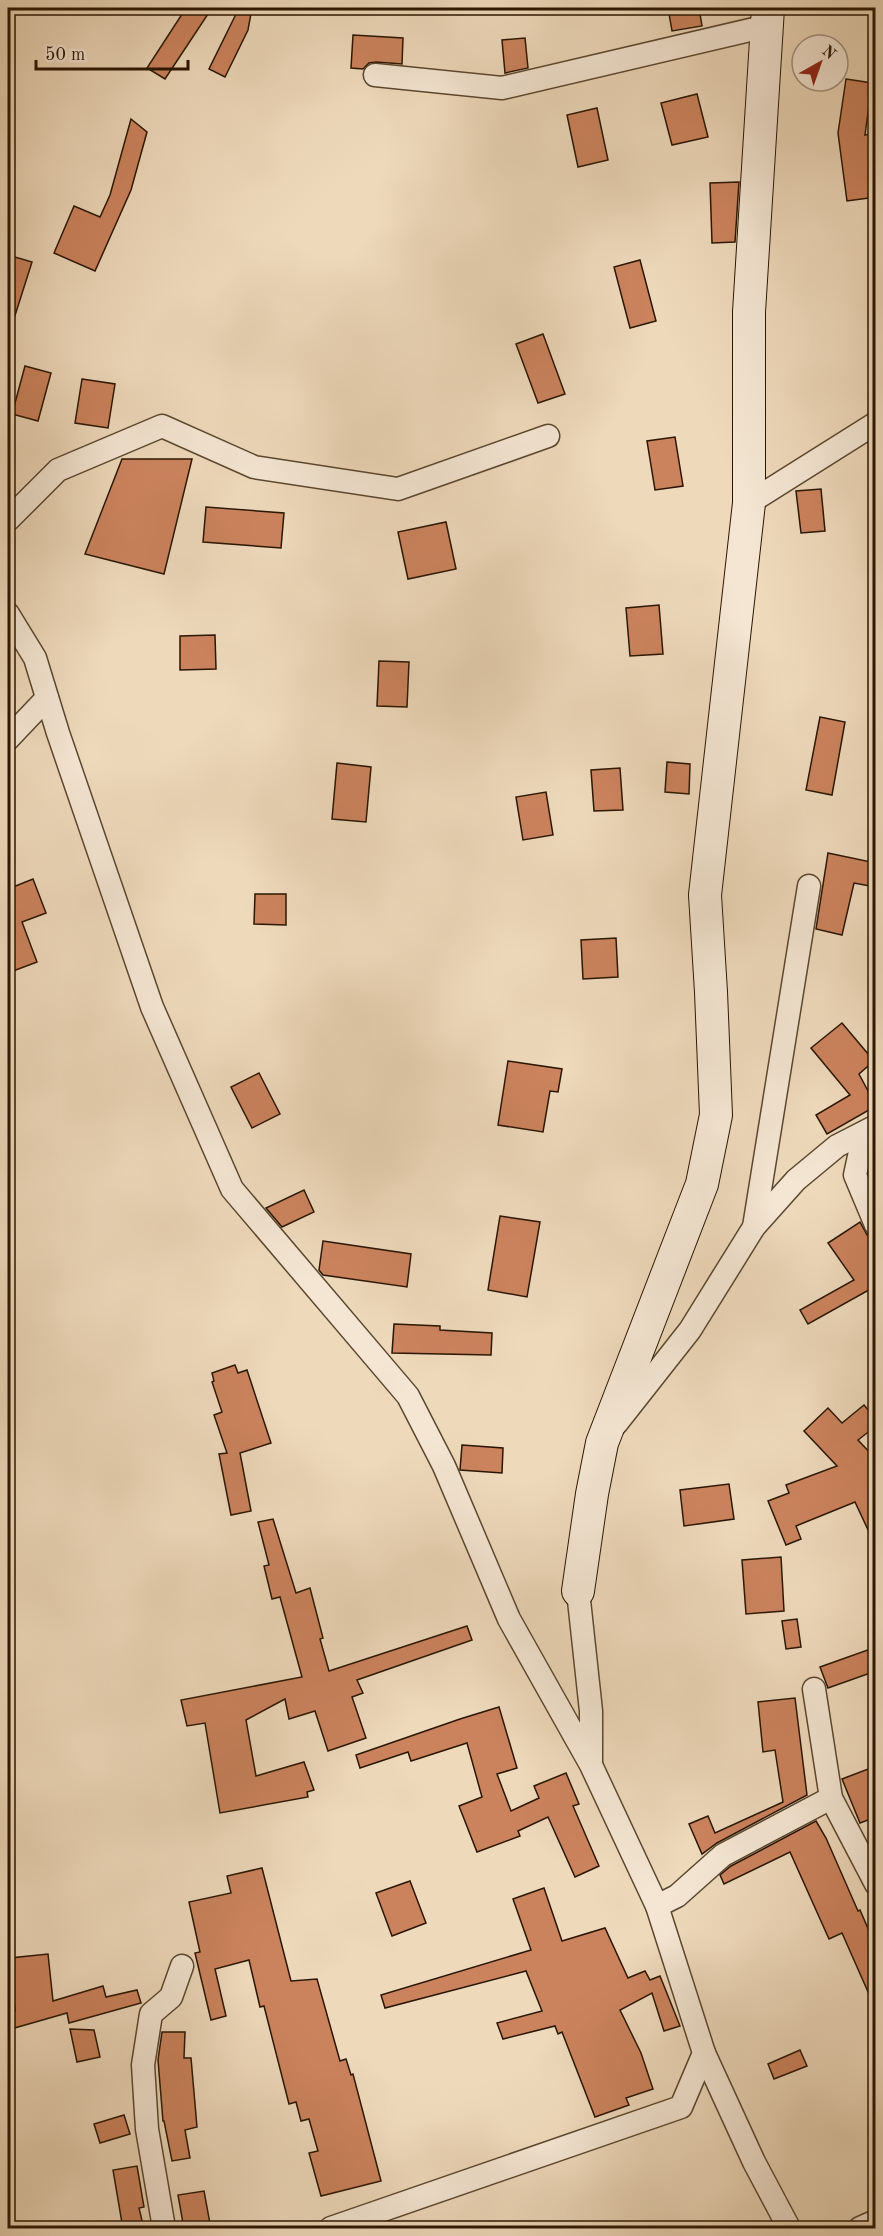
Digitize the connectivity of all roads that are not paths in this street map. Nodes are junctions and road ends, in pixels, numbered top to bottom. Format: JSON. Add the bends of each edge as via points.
{"nodes":[{"id":1,"x":767,"y":17,"type":"edge"},
{"id":2,"x":375,"y":75,"type":"dead end"},
{"id":3,"x":876,"y":423,"type":"edge"},
{"id":4,"x":548,"y":436,"type":"dead end"},
{"id":5,"x":749,"y":503,"type":"junction"},
{"id":6,"x":8,"y":520,"type":"edge"},
{"id":7,"x":8,"y":614,"type":"edge"},
{"id":8,"x":47,"y":698,"type":"junction"},
{"id":9,"x":8,"y":739,"type":"edge"},
{"id":10,"x":809,"y":886,"type":"dead end"},
{"id":11,"x":870,"y":1129,"type":"edge"},
{"id":12,"x":876,"y":1225,"type":"edge"},
{"id":13,"x":754,"y":1227,"type":"junction"},
{"id":14,"x":602,"y":1443,"type":"junction"},
{"id":15,"x":578,"y":1592,"type":"joint"},
{"id":16,"x":814,"y":1689,"type":"dead end"},
{"id":17,"x":591,"y":1765,"type":"junction"},
{"id":18,"x":831,"y":1798,"type":"junction"},
{"id":19,"x":876,"y":1884,"type":"edge"},
{"id":20,"x":657,"y":1906,"type":"junction"},
{"id":21,"x":182,"y":1966,"type":"dead end"},
{"id":22,"x":704,"y":2053,"type":"junction"},
{"id":23,"x":876,"y":2221,"type":"edge"},
{"id":24,"x":164,"y":2229,"type":"edge"},
{"id":25,"x":331,"y":2229,"type":"edge"},
{"id":26,"x":789,"y":2229,"type":"edge"},
{"id":27,"x":860,"y":2229,"type":"edge"}],
"edges":[{"from":1,"to":2,"type":"street","via":[[502,88]]},
{"from":1,"to":5,"type":"street","via":[[749,312]]},
{"from":3,"to":5,"type":"street"},
{"from":4,"to":6,"type":"street","via":[[398,489],[254,467],[162,426],[58,470]]},
{"from":5,"to":14,"type":"street","via":[[705,896],[716,1115],[702,1184]]},
{"from":7,"to":8,"type":"street","via":[[35,658]]},
{"from":8,"to":9,"type":"street"},
{"from":8,"to":17,"type":"street","via":[[152,1007],[232,1189],[408,1396],[444,1466],[509,1619]]},
{"from":10,"to":13,"type":"street"},
{"from":11,"to":12,"type":"street","via":[[855,1175]]},
{"from":11,"to":13,"type":"street","via":[[837,1146],[796,1180]]},
{"from":13,"to":14,"type":"street","via":[[690,1330]]},
{"from":14,"to":15,"type":"street"},
{"from":15,"to":17,"type":"street","via":[[591,1711]]},
{"from":16,"to":18,"type":"street"},
{"from":17,"to":20,"type":"street"},
{"from":18,"to":19,"type":"street"},
{"from":18,"to":20,"type":"street","via":[[723,1854],[677,1896]]},
{"from":20,"to":22,"type":"street"},
{"from":21,"to":24,"type":"street","via":[[171,1997],[151,2014],[143,2066],[147,2129]]},
{"from":22,"to":25,"type":"street","via":[[681,2107]]},
{"from":22,"to":26,"type":"street"},
{"from":23,"to":27,"type":"street"}]}
